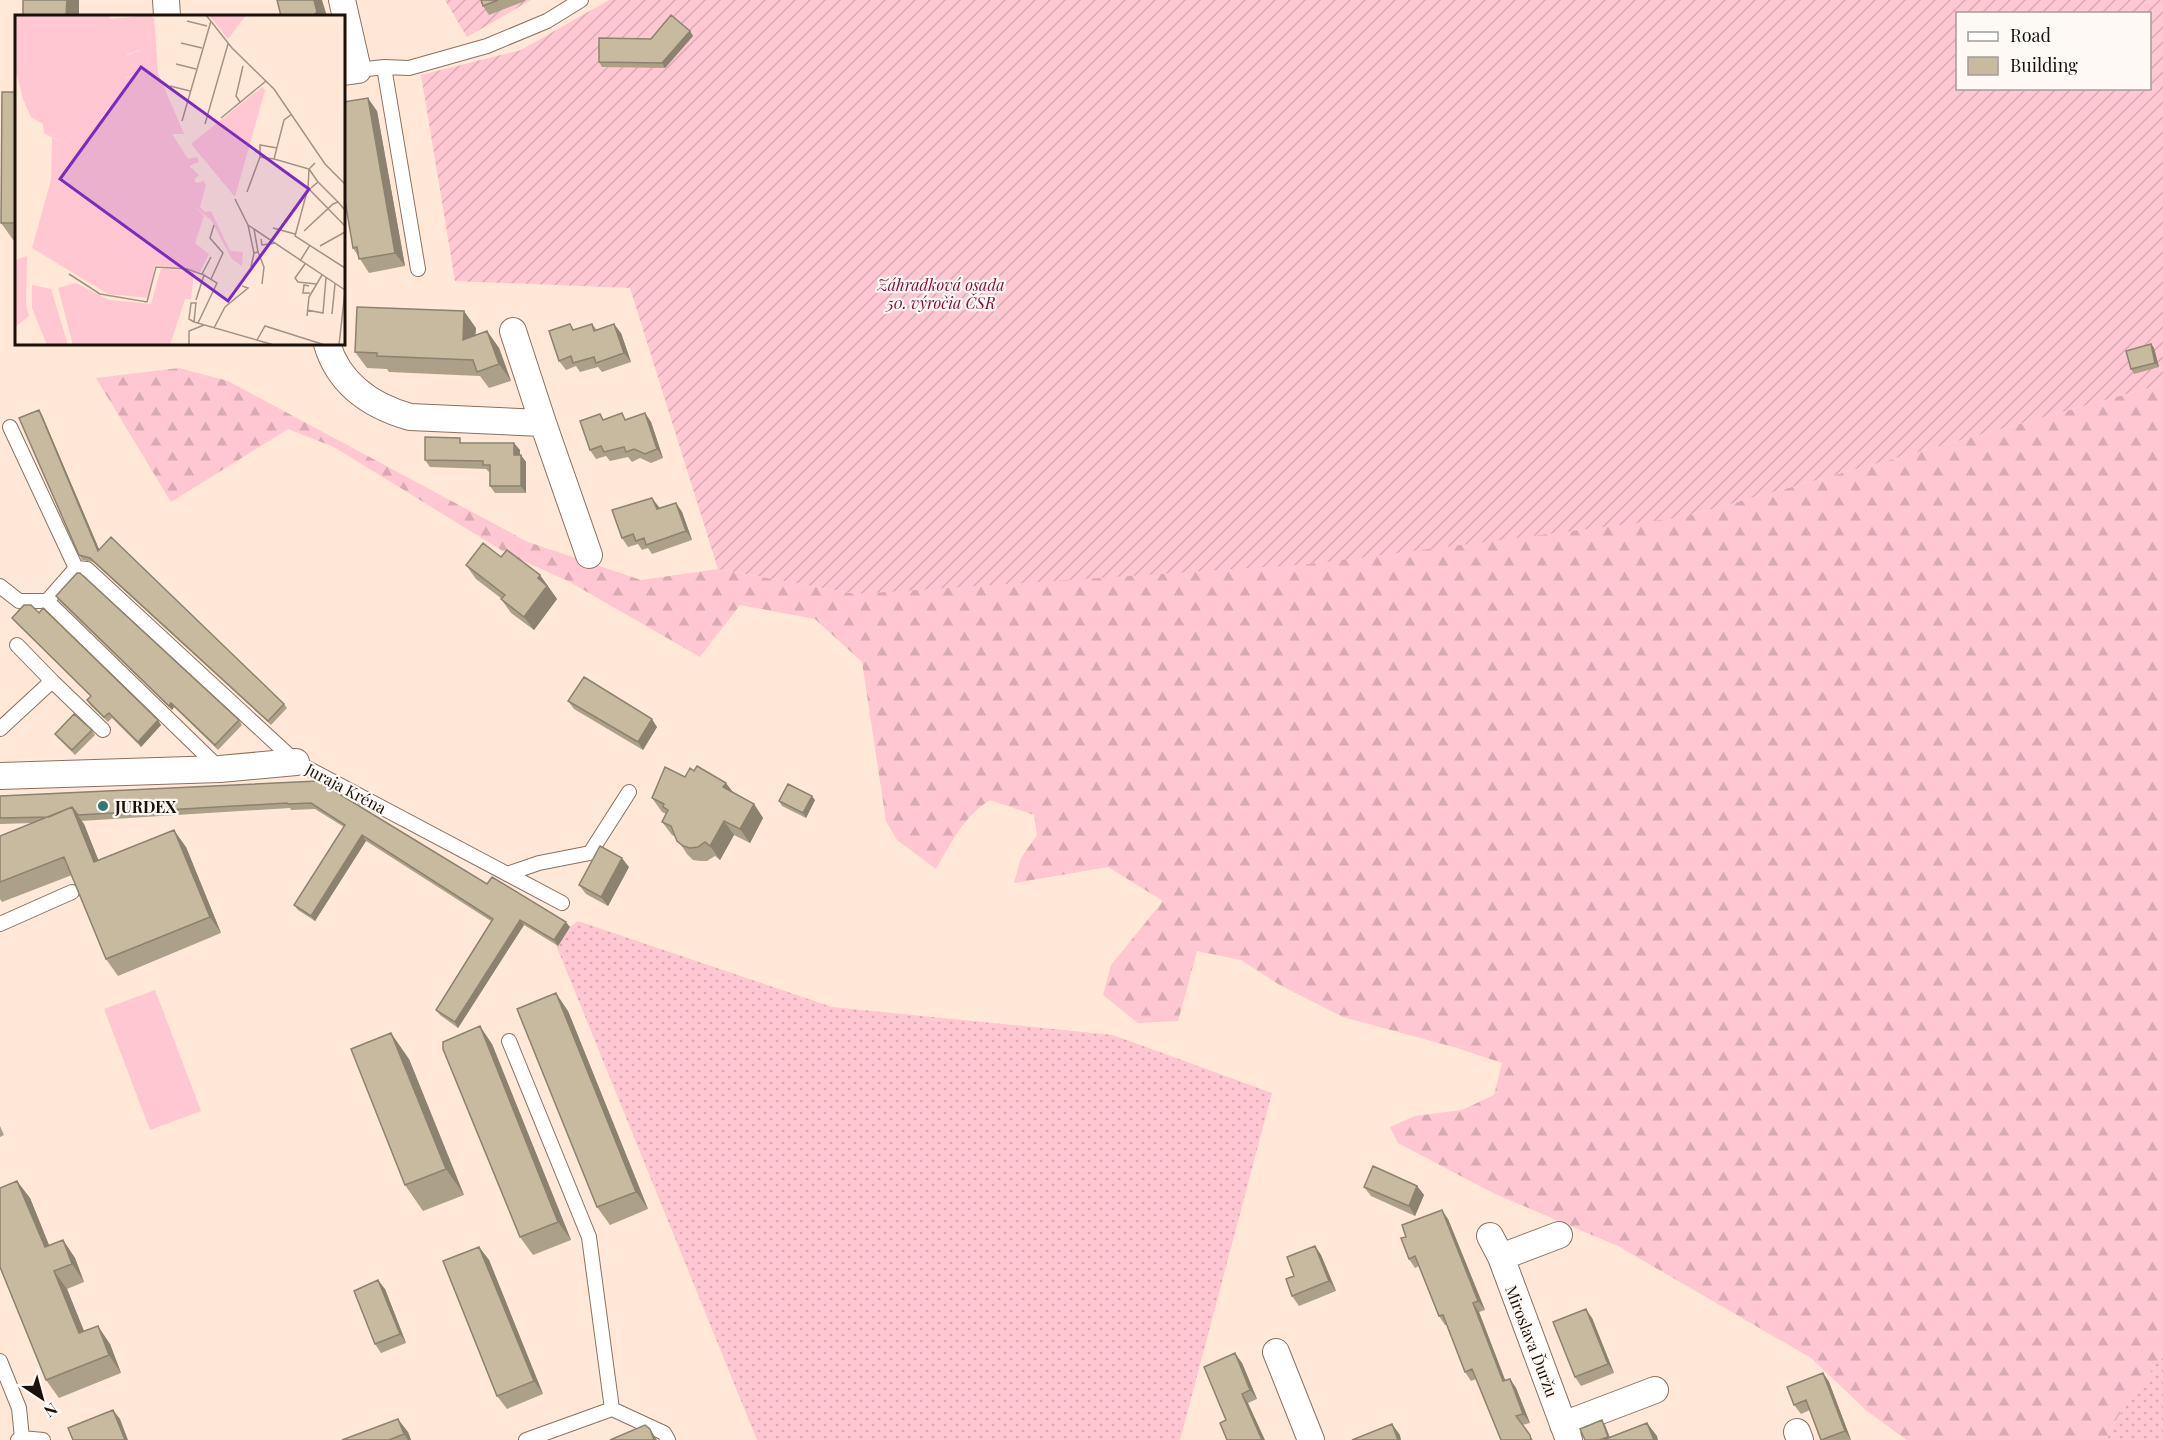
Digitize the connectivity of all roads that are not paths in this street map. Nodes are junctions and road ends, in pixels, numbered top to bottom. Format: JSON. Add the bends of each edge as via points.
{"nodes":[{"id":1,"x":166,"y":0,"type":"edge"},
{"id":2,"x":342,"y":0,"type":"edge"},
{"id":3,"x":580,"y":0,"type":"edge"},
{"id":4,"x":167,"y":15,"type":"edge"},
{"id":5,"x":344,"y":15,"type":"edge"},
{"id":6,"x":345,"y":24,"type":"edge"},
{"id":7,"x":384,"y":67,"type":"junction"},
{"id":8,"x":351,"y":71,"type":"edge"},
{"id":9,"x":418,"y":269,"type":"dead end"},
{"id":10,"x":513,"y":331,"type":"dead end"},
{"id":11,"x":327,"y":345,"type":"edge"},
{"id":12,"x":543,"y":423,"type":"junction"},
{"id":13,"x":10,"y":427,"type":"dead end"},
{"id":14,"x":589,"y":555,"type":"dead end"},
{"id":15,"x":76,"y":568,"type":"junction"},
{"id":16,"x":0,"y":586,"type":"edge"},
{"id":17,"x":47,"y":601,"type":"junction"},
{"id":18,"x":17,"y":645,"type":"dead end"},
{"id":19,"x":52,"y":681,"type":"junction"},
{"id":20,"x":0,"y":729,"type":"edge"},
{"id":21,"x":103,"y":730,"type":"dead end"},
{"id":22,"x":296,"y":762,"type":"junction"},
{"id":23,"x":220,"y":769,"type":"junction"},
{"id":24,"x":0,"y":776,"type":"edge"},
{"id":25,"x":629,"y":792,"type":"dead end"},
{"id":26,"x":507,"y":874,"type":"junction"},
{"id":27,"x":72,"y":892,"type":"edge"},
{"id":28,"x":562,"y":903,"type":"dead end"},
{"id":29,"x":0,"y":924,"type":"edge"},
{"id":30,"x":509,"y":1041,"type":"dead end"},
{"id":31,"x":1559,"y":1235,"type":"dead end"},
{"id":32,"x":1276,"y":1352,"type":"dead end"},
{"id":33,"x":0,"y":1361,"type":"edge"},
{"id":34,"x":1655,"y":1390,"type":"dead end"},
{"id":35,"x":612,"y":1409,"type":"junction"},
{"id":36,"x":1566,"y":1432,"type":"edge"},
{"id":37,"x":20,"y":1439,"type":"edge"},
{"id":38,"x":43,"y":1440,"type":"edge"},
{"id":39,"x":526,"y":1440,"type":"edge"},
{"id":40,"x":668,"y":1440,"type":"edge"},
{"id":41,"x":1311,"y":1440,"type":"edge"}],
"edges":[{"from":1,"to":4,"type":"street"},
{"from":2,"to":5,"type":"street"},
{"from":3,"to":7,"type":"lane","via":[[547,21],[487,46],[410,68]]},
{"from":6,"to":8,"type":"street"},
{"from":7,"to":8,"type":"lane"},
{"from":7,"to":9,"type":"lane"},
{"from":10,"to":12,"type":"street"},
{"from":11,"to":12,"type":"street","via":[[348,383],[392,412],[410,417]]},
{"from":12,"to":14,"type":"street"},
{"from":13,"to":15,"type":"lane"},
{"from":15,"to":17,"type":"lane"},
{"from":15,"to":22,"type":"lane","via":[[87,569]]},
{"from":16,"to":17,"type":"lane","via":[[19,601]]},
{"from":17,"to":23,"type":"lane"},
{"from":18,"to":19,"type":"lane"},
{"from":19,"to":20,"type":"lane"},
{"from":19,"to":21,"type":"lane"},
{"from":22,"to":23,"type":"street","name":"Juraja Kréna"},
{"from":22,"to":26,"type":"lane","name":"Juraja Kréna"},
{"from":23,"to":24,"type":"street","name":"Juraja Kréna"},
{"from":25,"to":26,"type":"lane","via":[[590,852]]},
{"from":26,"to":28,"type":"lane","name":"Juraja Kréna"},
{"from":27,"to":29,"type":"lane"},
{"from":30,"to":35,"type":"lane","via":[[589,1237]]},
{"from":31,"to":36,"type":"street","name":"Miroslava Ďuržu","via":[[1495,1246]]},
{"from":32,"to":41,"type":"street"},
{"from":33,"to":37,"type":"lane","via":[[19,1408]]},
{"from":34,"to":36,"type":"street","name":"Miroslava Ďuržu"},
{"from":35,"to":39,"type":"lane"},
{"from":35,"to":40,"type":"lane","via":[[664,1433]]},
{"from":37,"to":38,"type":"lane"}]}
